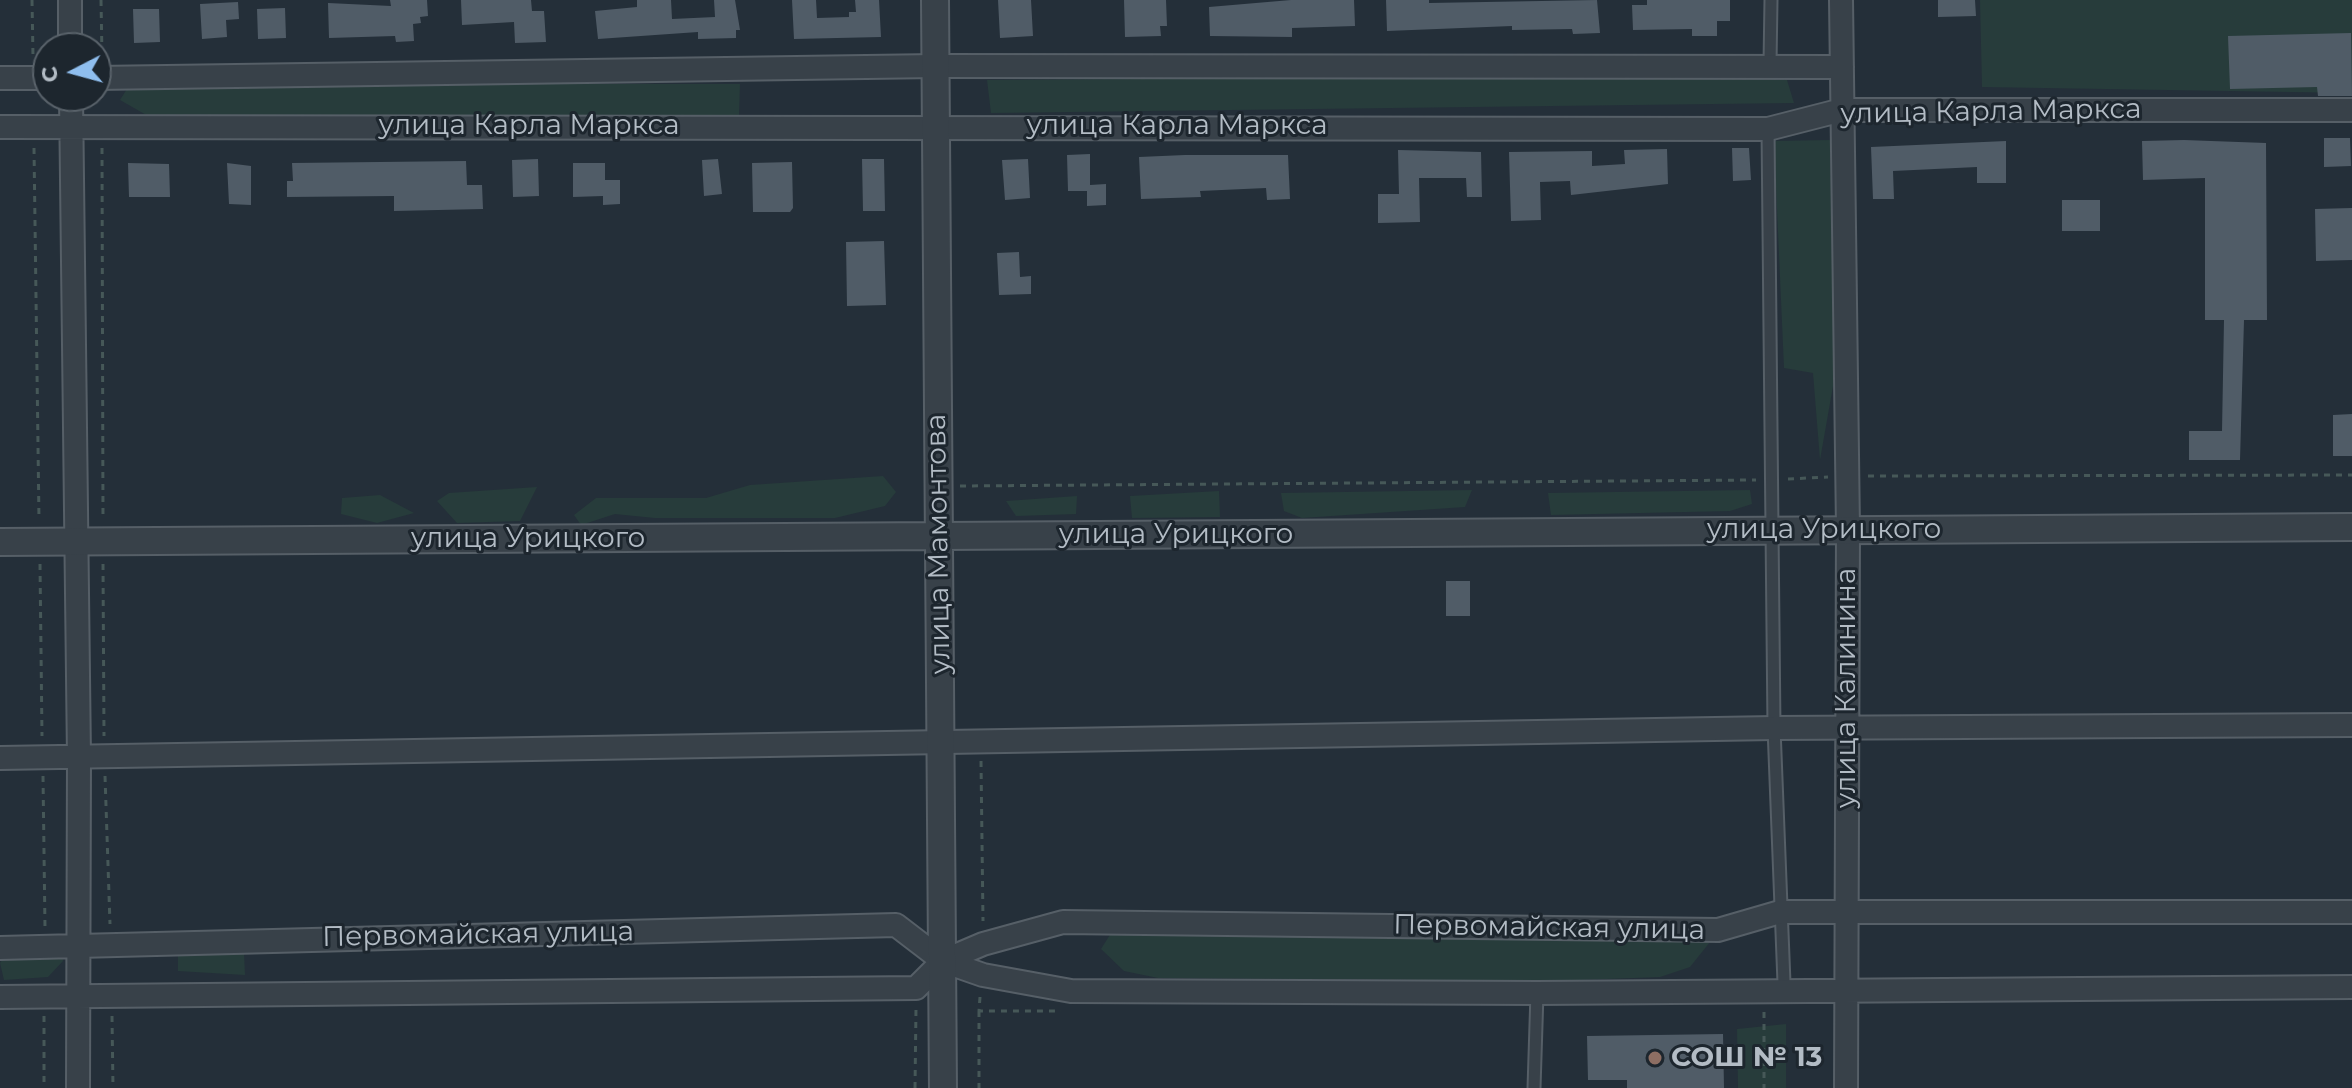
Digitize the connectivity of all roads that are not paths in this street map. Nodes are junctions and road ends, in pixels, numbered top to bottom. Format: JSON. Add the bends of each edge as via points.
{"nodes":[{"id":1,"x":70,"y":0,"type":"edge"},
{"id":2,"x":935,"y":0,"type":"edge"},
{"id":3,"x":1771,"y":0,"type":"edge"},
{"id":4,"x":1841,"y":0,"type":"edge"},
{"id":5,"x":70,"y":32,"type":"edge"},
{"id":6,"x":1770,"y":64,"type":"junction"},
{"id":7,"x":936,"y":66,"type":"junction"},
{"id":8,"x":1842,"y":67,"type":"junction"},
{"id":9,"x":0,"y":78,"type":"edge"},
{"id":10,"x":32,"y":78,"type":"edge"},
{"id":11,"x":112,"y":78,"type":"edge"},
{"id":12,"x":1842,"y":110,"type":"junction"},
{"id":13,"x":2352,"y":110,"type":"edge"},
{"id":14,"x":71,"y":112,"type":"edge"},
{"id":15,"x":935,"y":125,"type":"junction"},
{"id":16,"x":0,"y":127,"type":"edge"},
{"id":17,"x":71,"y":127,"type":"junction"},
{"id":18,"x":1768,"y":129,"type":"junction"},
{"id":19,"x":2352,"y":527,"type":"edge"},
{"id":20,"x":1848,"y":529,"type":"junction"},
{"id":21,"x":1772,"y":530,"type":"junction"},
{"id":22,"x":939,"y":537,"type":"junction"},
{"id":23,"x":76,"y":541,"type":"junction"},
{"id":24,"x":0,"y":542,"type":"edge"},
{"id":25,"x":2352,"y":725,"type":"edge"},
{"id":26,"x":1774,"y":728,"type":"junction"},
{"id":27,"x":1848,"y":730,"type":"junction"},
{"id":28,"x":941,"y":741,"type":"junction"},
{"id":29,"x":0,"y":758,"type":"edge"},
{"id":30,"x":79,"y":758,"type":"junction"},
{"id":31,"x":1780,"y":912,"type":"junction"},
{"id":32,"x":1846,"y":912,"type":"junction"},
{"id":33,"x":2352,"y":912,"type":"edge"},
{"id":34,"x":78,"y":944,"type":"junction"},
{"id":35,"x":0,"y":948,"type":"edge"},
{"id":36,"x":943,"y":961,"type":"junction"},
{"id":37,"x":1784,"y":983,"type":"dead end"},
{"id":38,"x":2352,"y":987,"type":"edge"},
{"id":39,"x":1847,"y":992,"type":"junction"},
{"id":40,"x":1537,"y":993,"type":"junction"},
{"id":41,"x":0,"y":997,"type":"edge"},
{"id":42,"x":78,"y":997,"type":"junction"},
{"id":43,"x":78,"y":1088,"type":"edge"},
{"id":44,"x":943,"y":1088,"type":"edge"},
{"id":45,"x":1534,"y":1088,"type":"edge"},
{"id":46,"x":1846,"y":1088,"type":"edge"}],
"edges":[{"from":1,"to":5,"type":"street"},
{"from":2,"to":7,"type":"street","name":"улица Мамонтова"},
{"from":3,"to":6,"type":"lane"},
{"from":4,"to":8,"type":"street","name":"улица Калинина"},
{"from":6,"to":7,"type":"street","name":"улица Карла Маркса"},
{"from":6,"to":8,"type":"street","name":"улица Карла Маркса"},
{"from":7,"to":11,"type":"street","name":"улица Карла Маркса"},
{"from":7,"to":15,"type":"street","name":"улица Мамонтова"},
{"from":8,"to":12,"type":"street","name":"улица Калинина"},
{"from":9,"to":10,"type":"street"},
{"from":12,"to":13,"type":"street","name":"улица Карла Маркса"},
{"from":12,"to":18,"type":"street","name":"улица Карла Маркса"},
{"from":12,"to":20,"type":"street","name":"улица Калинина"},
{"from":14,"to":17,"type":"street"},
{"from":15,"to":17,"type":"street","name":"улица Карла Маркса"},
{"from":15,"to":18,"type":"street","name":"улица Карла Маркса"},
{"from":15,"to":22,"type":"street","name":"улица Мамонтова"},
{"from":16,"to":17,"type":"street","name":"улица Карла Маркса"},
{"from":17,"to":23,"type":"street"},
{"from":18,"to":21,"type":"lane"},
{"from":19,"to":20,"type":"street","name":"улица Урицкого"},
{"from":20,"to":21,"type":"street","name":"улица Урицкого"},
{"from":20,"to":27,"type":"street","name":"улица Калинина"},
{"from":21,"to":22,"type":"street","name":"улица Урицкого"},
{"from":21,"to":26,"type":"lane"},
{"from":22,"to":23,"type":"street","name":"улица Урицкого"},
{"from":22,"to":28,"type":"street","name":"улица Мамонтова"},
{"from":23,"to":24,"type":"street","name":"улица Урицкого"},
{"from":23,"to":30,"type":"street"},
{"from":25,"to":27,"type":"street"},
{"from":26,"to":27,"type":"street"},
{"from":26,"to":28,"type":"street"},
{"from":26,"to":31,"type":"lane"},
{"from":27,"to":32,"type":"street","name":"улица Калинина"},
{"from":28,"to":30,"type":"street"},
{"from":28,"to":36,"type":"street","name":"улица Мамонтова"},
{"from":29,"to":30,"type":"street"},
{"from":30,"to":34,"type":"street"},
{"from":31,"to":32,"type":"street","name":"Первомайская улица"},
{"from":31,"to":36,"type":"street","name":"Первомайская улица","via":[[1718,930],[1063,922]]},
{"from":31,"to":37,"type":"lane"},
{"from":32,"to":33,"type":"street","name":"Первомайская улица"},
{"from":32,"to":39,"type":"street","name":"улица Калинина"},
{"from":34,"to":35,"type":"street","name":"Первомайская улица"},
{"from":34,"to":36,"type":"street","name":"Первомайская улица","via":[[896,925]]},
{"from":34,"to":42,"type":"street"},
{"from":36,"to":40,"type":"street","name":"Первомайская улица","via":[[983,975],[1071,991]]},
{"from":36,"to":42,"type":"street","name":"Первомайская улица","via":[[916,988]]},
{"from":36,"to":44,"type":"street","name":"улица Мамонтова"},
{"from":38,"to":39,"type":"street","name":"Первомайская улица"},
{"from":39,"to":40,"type":"street","name":"Первомайская улица"},
{"from":39,"to":46,"type":"street","name":"улица Калинина"},
{"from":40,"to":45,"type":"lane"},
{"from":41,"to":42,"type":"street","name":"Первомайская улица"},
{"from":42,"to":43,"type":"street"}]}
